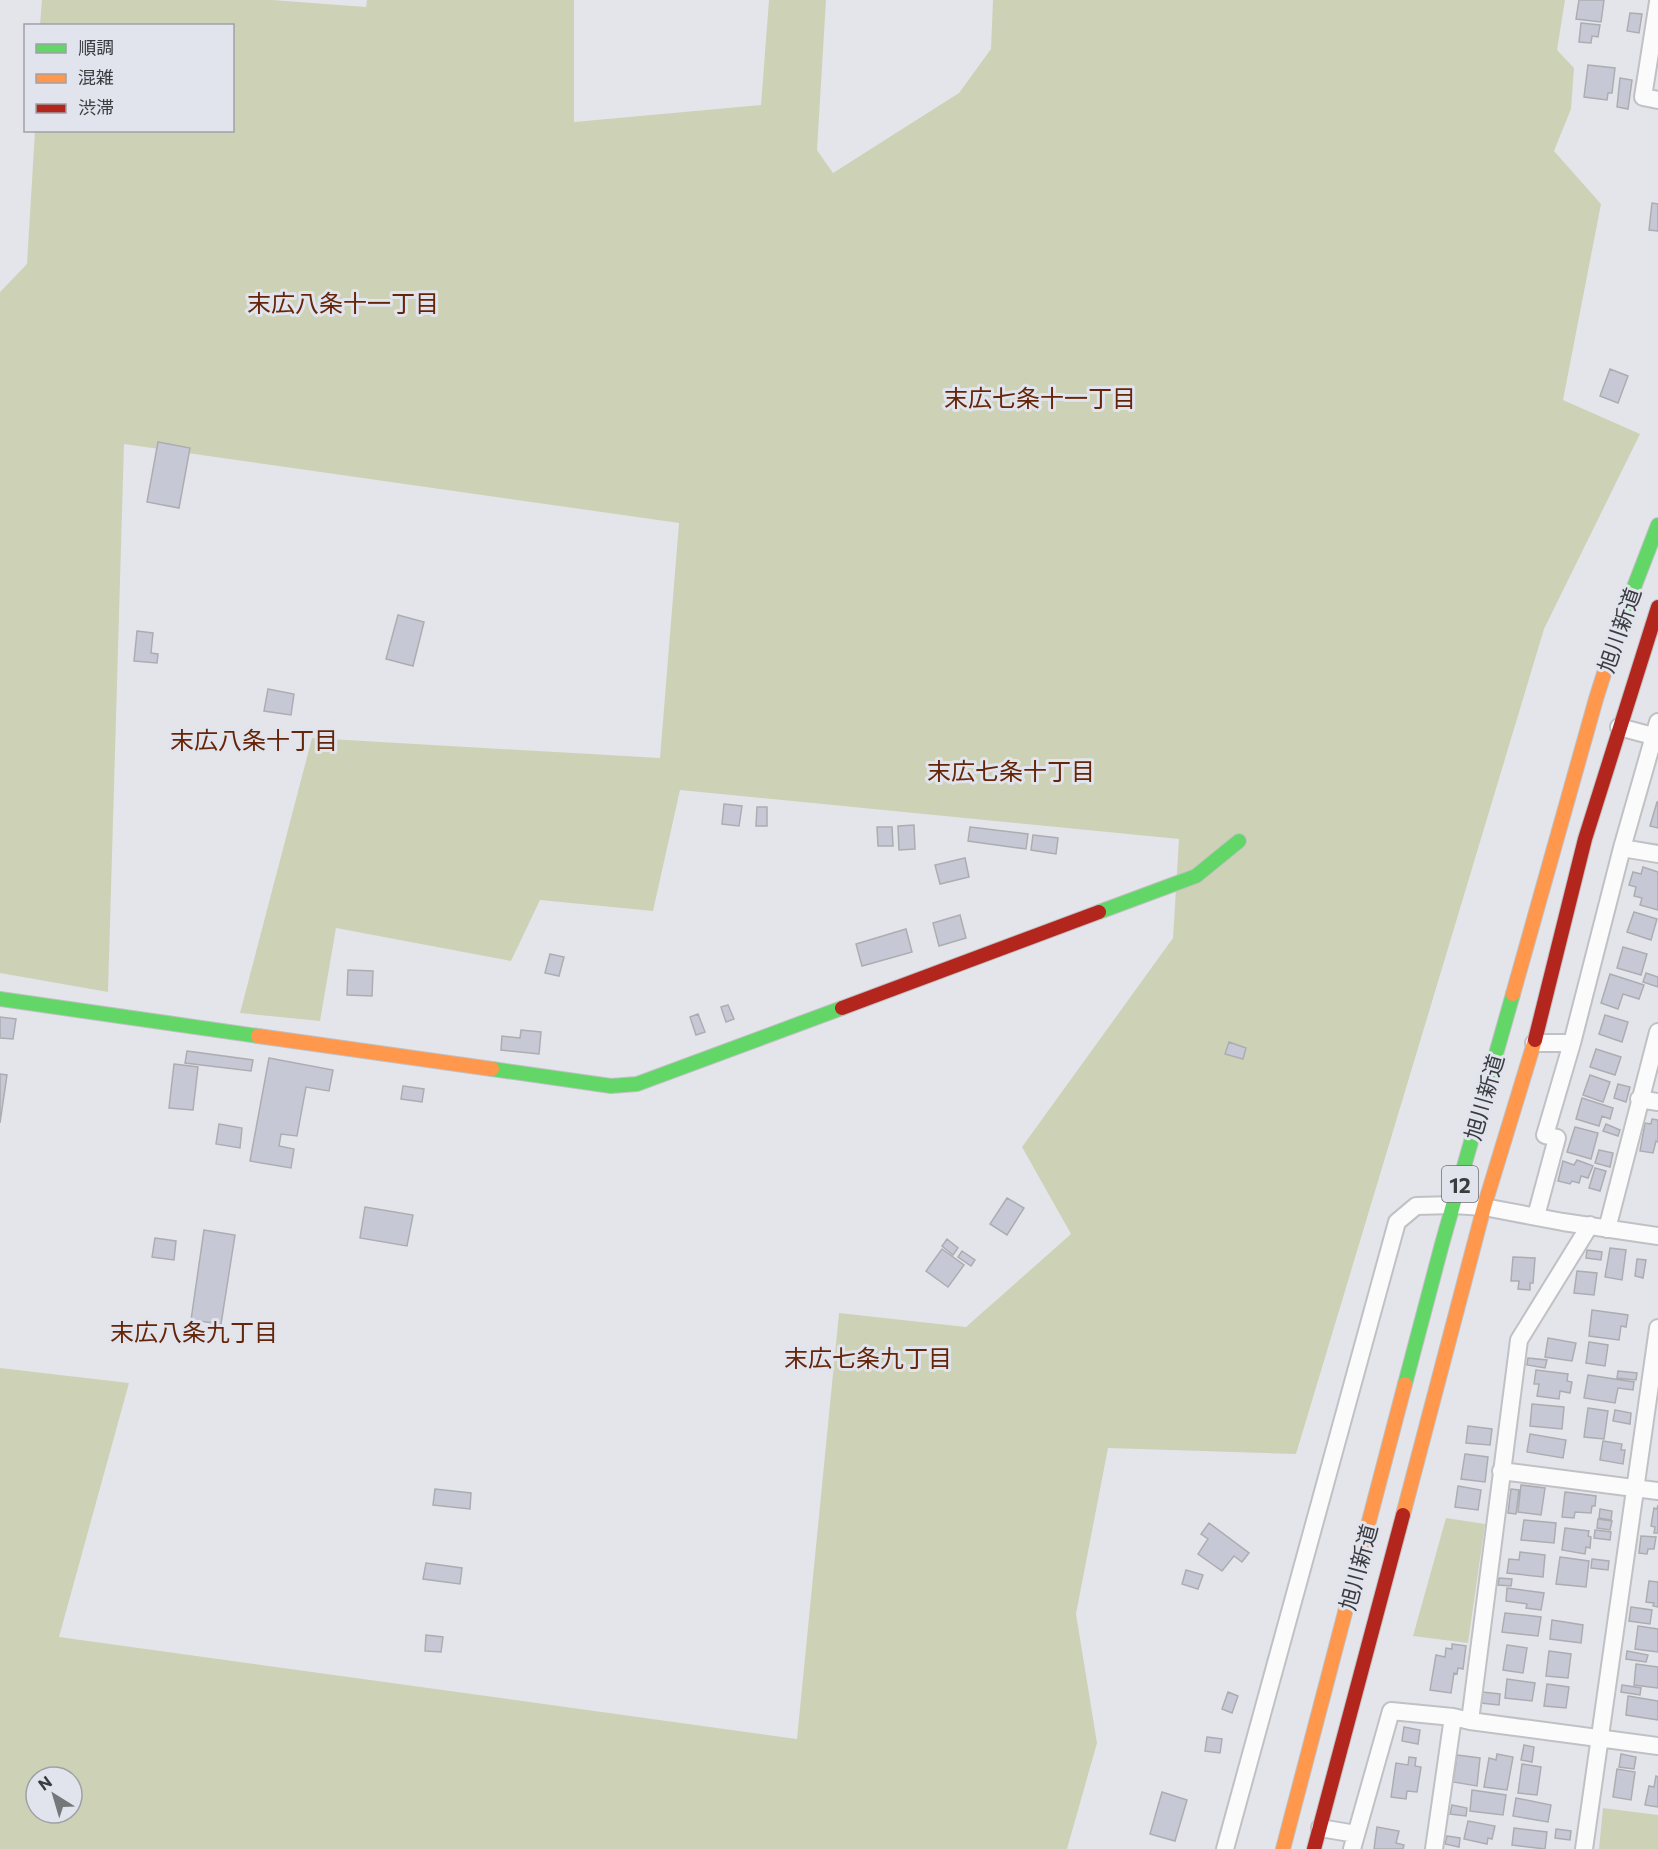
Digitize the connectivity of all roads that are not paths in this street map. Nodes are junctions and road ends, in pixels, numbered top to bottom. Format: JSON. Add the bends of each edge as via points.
{"nodes":[{"id":1,"x":1658,"y":2,"type":"edge"},
{"id":2,"x":1658,"y":100,"type":"edge"},
{"id":3,"x":1658,"y":525,"type":"edge"},
{"id":4,"x":1658,"y":608,"type":"edge"},
{"id":5,"x":1619,"y":727,"type":"junction"},
{"id":6,"x":1656,"y":729,"type":"edge"},
{"id":7,"x":1239,"y":841,"type":"dead end"},
{"id":8,"x":1622,"y":848,"type":"junction"},
{"id":9,"x":1658,"y":854,"type":"edge"},
{"id":10,"x":0,"y":999,"type":"edge"},
{"id":11,"x":1658,"y":1032,"type":"edge"},
{"id":12,"x":1534,"y":1043,"type":"junction"},
{"id":13,"x":1572,"y":1043,"type":"junction"},
{"id":14,"x":1640,"y":1100,"type":"junction"},
{"id":15,"x":1658,"y":1102,"type":"edge"},
{"id":16,"x":1454,"y":1205,"type":"junction"},
{"id":17,"x":1484,"y":1207,"type":"junction"},
{"id":18,"x":1536,"y":1216,"type":"junction"},
{"id":19,"x":1598,"y":1227,"type":"junction"},
{"id":20,"x":1658,"y":1236,"type":"edge"},
{"id":21,"x":1658,"y":1328,"type":"edge"},
{"id":22,"x":1501,"y":1471,"type":"junction"},
{"id":23,"x":1635,"y":1489,"type":"junction"},
{"id":24,"x":1658,"y":1491,"type":"edge"},
{"id":25,"x":1453,"y":1717,"type":"junction"},
{"id":26,"x":1470,"y":1721,"type":"junction"},
{"id":27,"x":1599,"y":1738,"type":"junction"},
{"id":28,"x":1658,"y":1746,"type":"edge"},
{"id":29,"x":1320,"y":1828,"type":"junction"},
{"id":30,"x":1354,"y":1841,"type":"edge"},
{"id":31,"x":1225,"y":1849,"type":"edge"},
{"id":32,"x":1283,"y":1849,"type":"edge"},
{"id":33,"x":1314,"y":1849,"type":"edge"},
{"id":34,"x":1434,"y":1849,"type":"edge"},
{"id":35,"x":1584,"y":1849,"type":"edge"}],
"edges":[{"from":1,"to":2,"type":"street","via":[[1643,98]]},
{"from":3,"to":16,"type":"main road","name":"旭川新道","number":"12","via":[[1622,617],[1596,699]]},
{"from":4,"to":5,"type":"main road","name":"旭川新道","number":"12"},
{"from":5,"to":6,"type":"street"},
{"from":5,"to":12,"type":"main road","name":"旭川新道","number":"12","via":[[1585,839]]},
{"from":6,"to":8,"type":"street"},
{"from":7,"to":10,"type":"main road","via":[[1196,876],[637,1084],[611,1086]]},
{"from":8,"to":9,"type":"street"},
{"from":8,"to":13,"type":"street"},
{"from":11,"to":14,"type":"street"},
{"from":12,"to":13,"type":"street"},
{"from":12,"to":17,"type":"main road","name":"旭川新道","number":"12"},
{"from":13,"to":18,"type":"street","via":[[1545,1136],[1557,1138]]},
{"from":14,"to":15,"type":"street"},
{"from":14,"to":19,"type":"street"},
{"from":16,"to":17,"type":"street"},
{"from":16,"to":31,"type":"street","via":[[1416,1206],[1397,1222]]},
{"from":16,"to":32,"type":"main road","name":"旭川新道","number":"12"},
{"from":17,"to":18,"type":"street"},
{"from":17,"to":29,"type":"main road","name":"旭川新道","number":"12"},
{"from":18,"to":19,"type":"street"},
{"from":19,"to":20,"type":"street"},
{"from":19,"to":22,"type":"street","via":[[1519,1340]]},
{"from":21,"to":23,"type":"street"},
{"from":22,"to":23,"type":"street"},
{"from":22,"to":26,"type":"street"},
{"from":23,"to":24,"type":"street"},
{"from":23,"to":27,"type":"street"},
{"from":25,"to":26,"type":"street"},
{"from":25,"to":30,"type":"street","via":[[1391,1711]]},
{"from":25,"to":34,"type":"street"},
{"from":26,"to":27,"type":"street"},
{"from":27,"to":28,"type":"street"},
{"from":27,"to":35,"type":"street"},
{"from":29,"to":30,"type":"street"},
{"from":29,"to":33,"type":"main road","name":"旭川新道","number":"12"}]}
